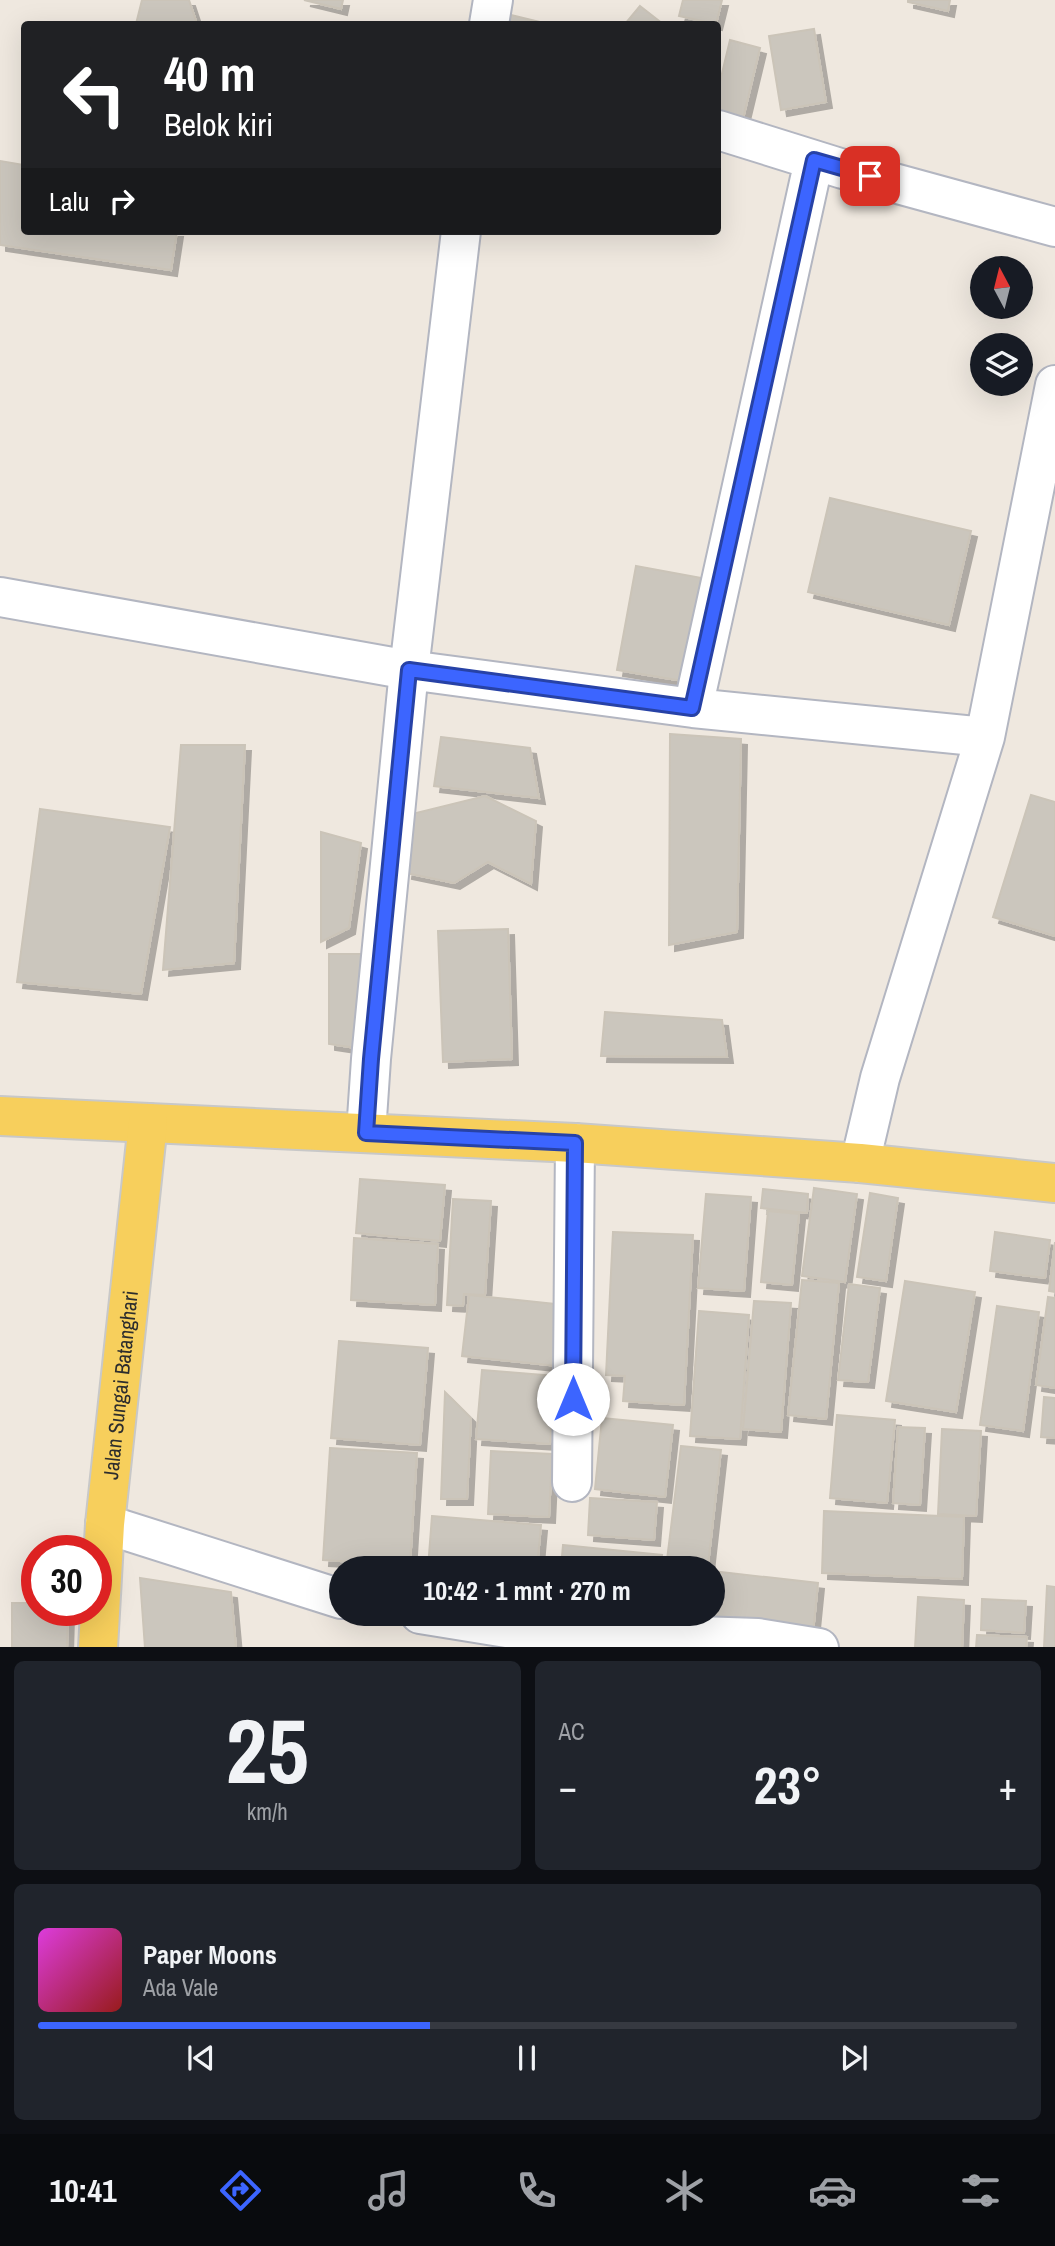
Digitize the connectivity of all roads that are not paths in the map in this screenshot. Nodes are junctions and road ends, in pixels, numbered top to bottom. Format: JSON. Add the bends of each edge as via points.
{"nodes":[{"id":1,"x":493,"y":0,"type":"edge"},
{"id":2,"x":490,"y":21,"type":"edge"},
{"id":3,"x":721,"y":131,"type":"edge"},
{"id":4,"x":814,"y":160,"type":"junction"},
{"id":5,"x":1055,"y":227,"type":"edge"},
{"id":6,"x":461,"y":235,"type":"edge"},
{"id":7,"x":1055,"y":385,"type":"edge"},
{"id":8,"x":1051,"y":423,"type":"edge"},
{"id":9,"x":0,"y":597,"type":"edge"},
{"id":10,"x":409,"y":670,"type":"junction"},
{"id":11,"x":692,"y":708,"type":"junction"},
{"id":12,"x":985,"y":737,"type":"junction"},
{"id":13,"x":0,"y":1116,"type":"edge"},
{"id":14,"x":148,"y":1123,"type":"junction"},
{"id":15,"x":366,"y":1133,"type":"junction"},
{"id":16,"x":575,"y":1143,"type":"junction"},
{"id":17,"x":860,"y":1163,"type":"junction"},
{"id":18,"x":1055,"y":1183,"type":"edge"},
{"id":19,"x":572,"y":1482,"type":"dead end"},
{"id":20,"x":105,"y":1524,"type":"junction"},
{"id":21,"x":329,"y":1595,"type":"edge"},
{"id":22,"x":494,"y":1626,"type":"edge"},
{"id":23,"x":98,"y":1647,"type":"edge"},
{"id":24,"x":819,"y":1647,"type":"edge"}],
"edges":[{"from":1,"to":2,"type":"street"},
{"from":3,"to":4,"type":"street"},
{"from":4,"to":5,"type":"street"},
{"from":4,"to":11,"type":"street"},
{"from":6,"to":10,"type":"street"},
{"from":7,"to":8,"type":"street"},
{"from":8,"to":12,"type":"street"},
{"from":9,"to":10,"type":"street"},
{"from":10,"to":11,"type":"street"},
{"from":10,"to":15,"type":"street"},
{"from":11,"to":12,"type":"street"},
{"from":12,"to":17,"type":"street","via":[[880,1078]]},
{"from":13,"to":14,"type":"main road"},
{"from":14,"to":15,"type":"main road"},
{"from":14,"to":20,"type":"main road","name":"Jalan Sungai Batanghari"},
{"from":15,"to":16,"type":"main road"},
{"from":16,"to":17,"type":"main road"},
{"from":16,"to":19,"type":"street"},
{"from":17,"to":18,"type":"main road"},
{"from":20,"to":21,"type":"street"},
{"from":20,"to":23,"type":"main road","name":"Jalan Sungai Batanghari"},
{"from":22,"to":24,"type":"street","via":[[758,1638]]}]}
